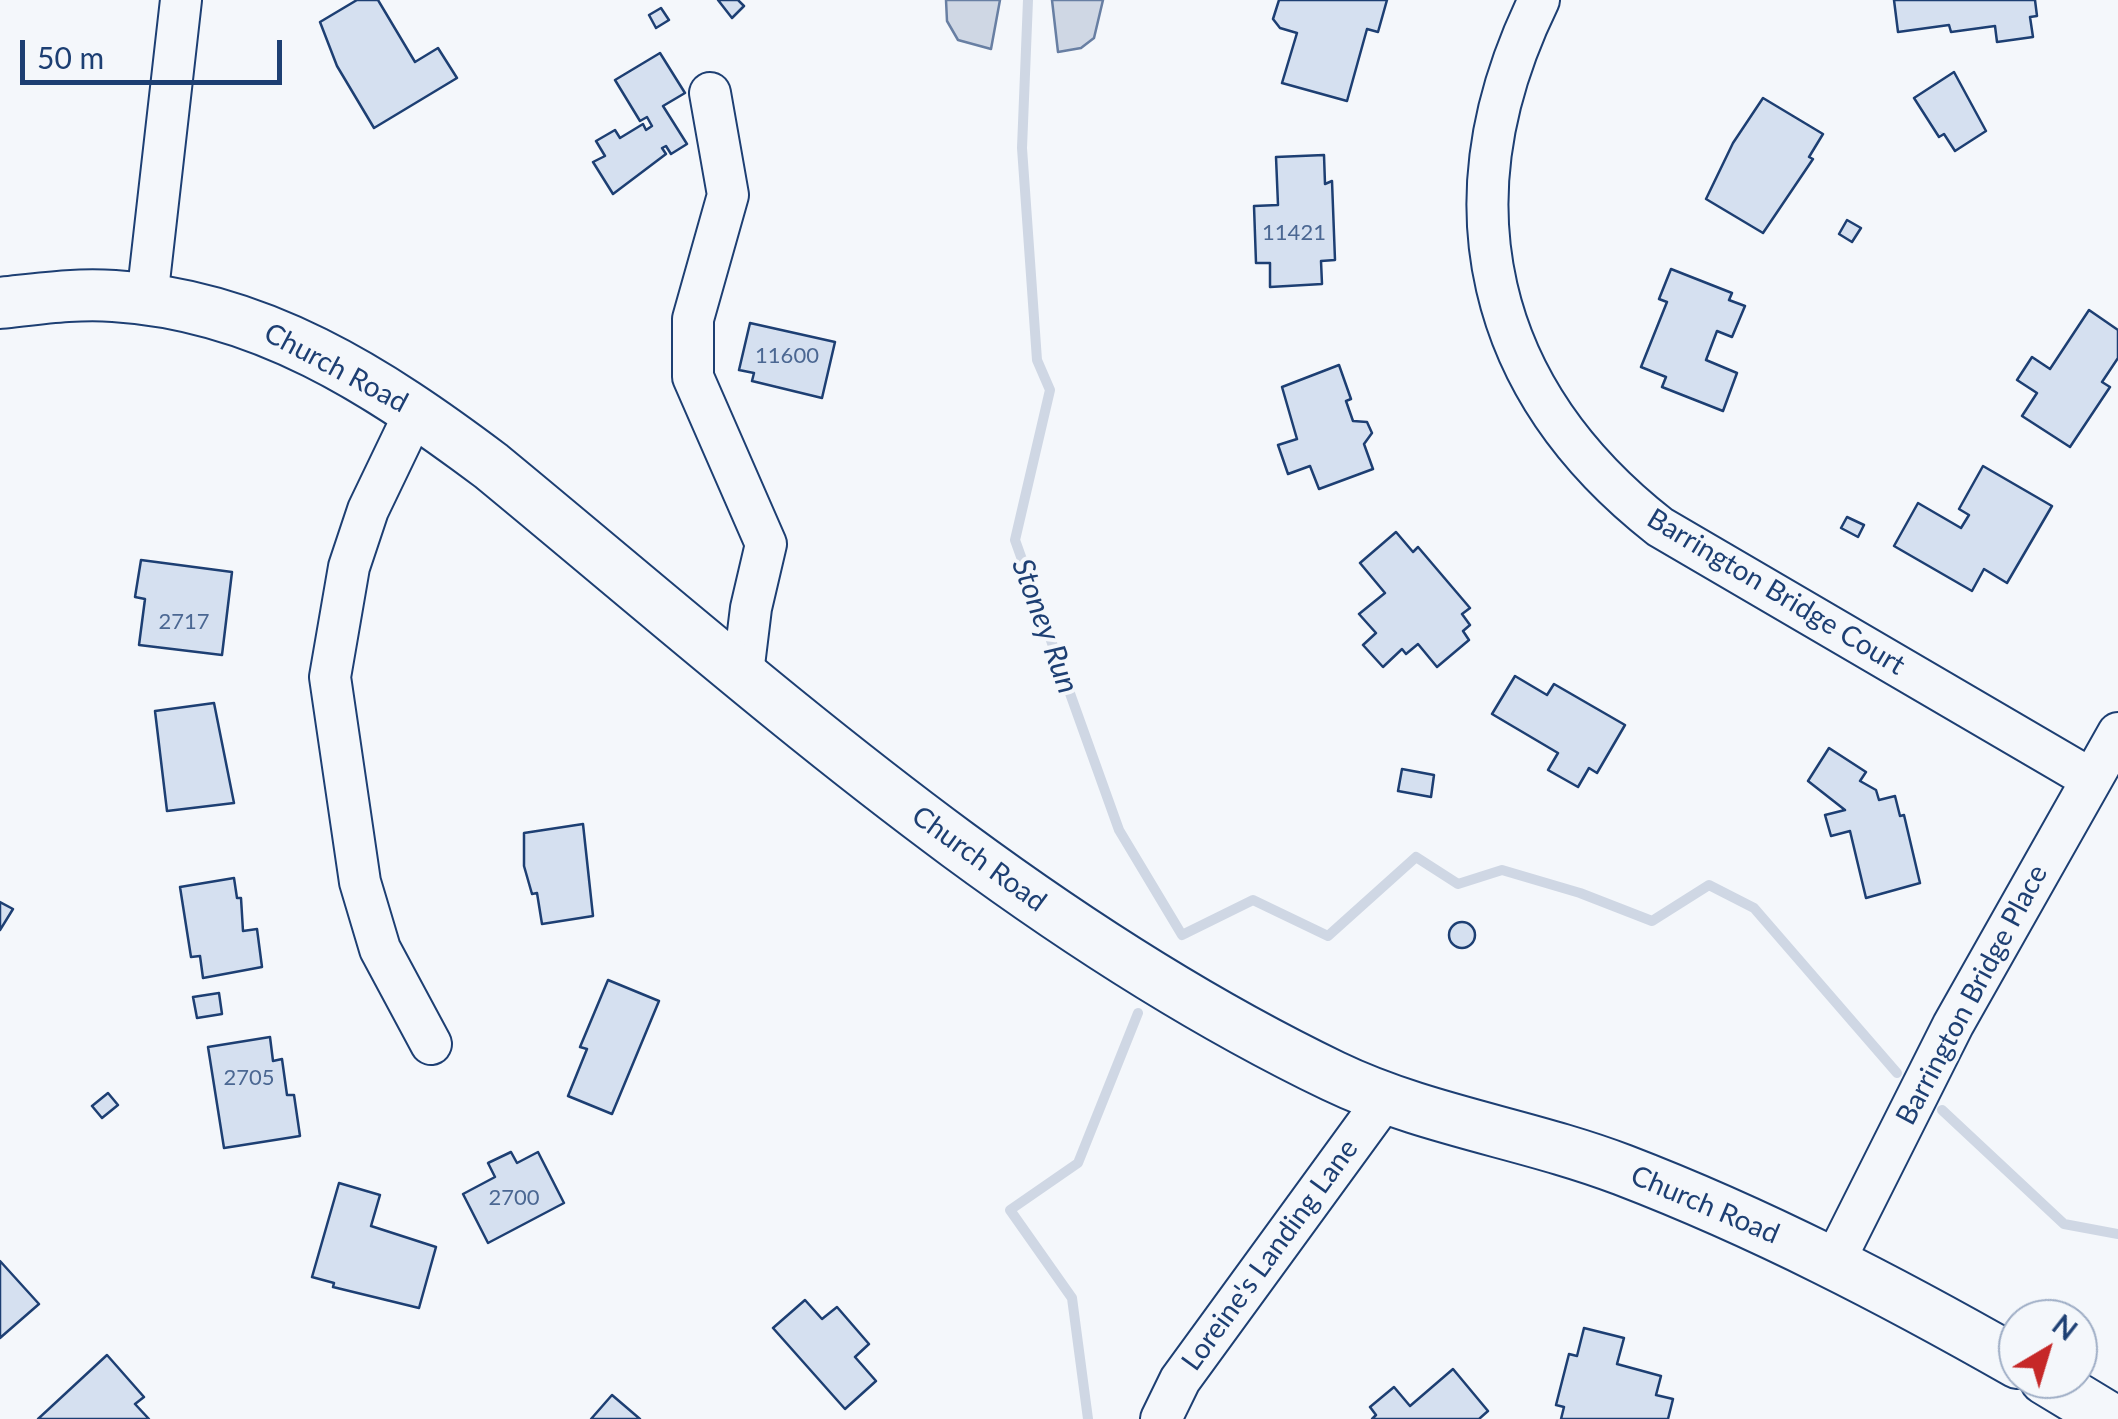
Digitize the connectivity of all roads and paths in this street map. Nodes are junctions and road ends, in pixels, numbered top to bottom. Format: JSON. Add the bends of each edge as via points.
{"nodes":[{"id":1,"x":182,"y":0,"type":"edge"},
{"id":2,"x":1539,"y":0,"type":"edge"},
{"id":3,"x":710,"y":93,"type":"dead end"},
{"id":4,"x":147,"y":299,"type":"junction"},
{"id":5,"x":0,"y":303,"type":"edge"},
{"id":6,"x":416,"y":410,"type":"junction"},
{"id":7,"x":742,"y":673,"type":"junction"},
{"id":8,"x":2118,"y":734,"type":"edge"},
{"id":9,"x":2091,"y":779,"type":"junction"},
{"id":10,"x":431,"y":1044,"type":"dead end"},
{"id":11,"x":1387,"y":1096,"type":"junction"},
{"id":12,"x":1834,"y":1262,"type":"junction"},
{"id":13,"x":1998,"y":1352,"type":"edge"},
{"id":14,"x":2078,"y":1399,"type":"edge"},
{"id":15,"x":1161,"y":1419,"type":"edge"},
{"id":16,"x":2111,"y":1419,"type":"edge"}],
"edges":[{"from":1,"to":4,"type":"street"},
{"from":2,"to":9,"type":"street","name":"Barrington Bridge Court","via":[[1512,56],[1494,120],[1486,217],[1514,346],[1564,436],[1660,527]]},
{"from":3,"to":7,"type":"street","via":[[728,196],[693,320],[694,377],[766,544]]},
{"from":4,"to":5,"type":"main road","name":"Church Road"},
{"from":4,"to":6,"type":"main road","name":"Church Road","via":[[271,330]]},
{"from":6,"to":7,"type":"main road","name":"Church Road"},
{"from":6,"to":10,"type":"street","via":[[354,553],[330,677],[360,882],[380,950]]},
{"from":7,"to":11,"type":"main road","name":"Church Road","via":[[1003,881],[1166,984],[1335,1077]]},
{"from":8,"to":9,"type":"street","name":"Barrington Bridge Place"},
{"from":9,"to":12,"type":"street","name":"Barrington Bridge Place","via":[[1952,1025]]},
{"from":11,"to":12,"type":"main road","name":"Church Road","via":[[1619,1168]]},
{"from":11,"to":15,"type":"street","name":"Loreine's Landing Lane","via":[[1180,1380]]},
{"from":12,"to":13,"type":"main road","name":"Church Road"},
{"from":14,"to":16,"type":"main road"}]}
